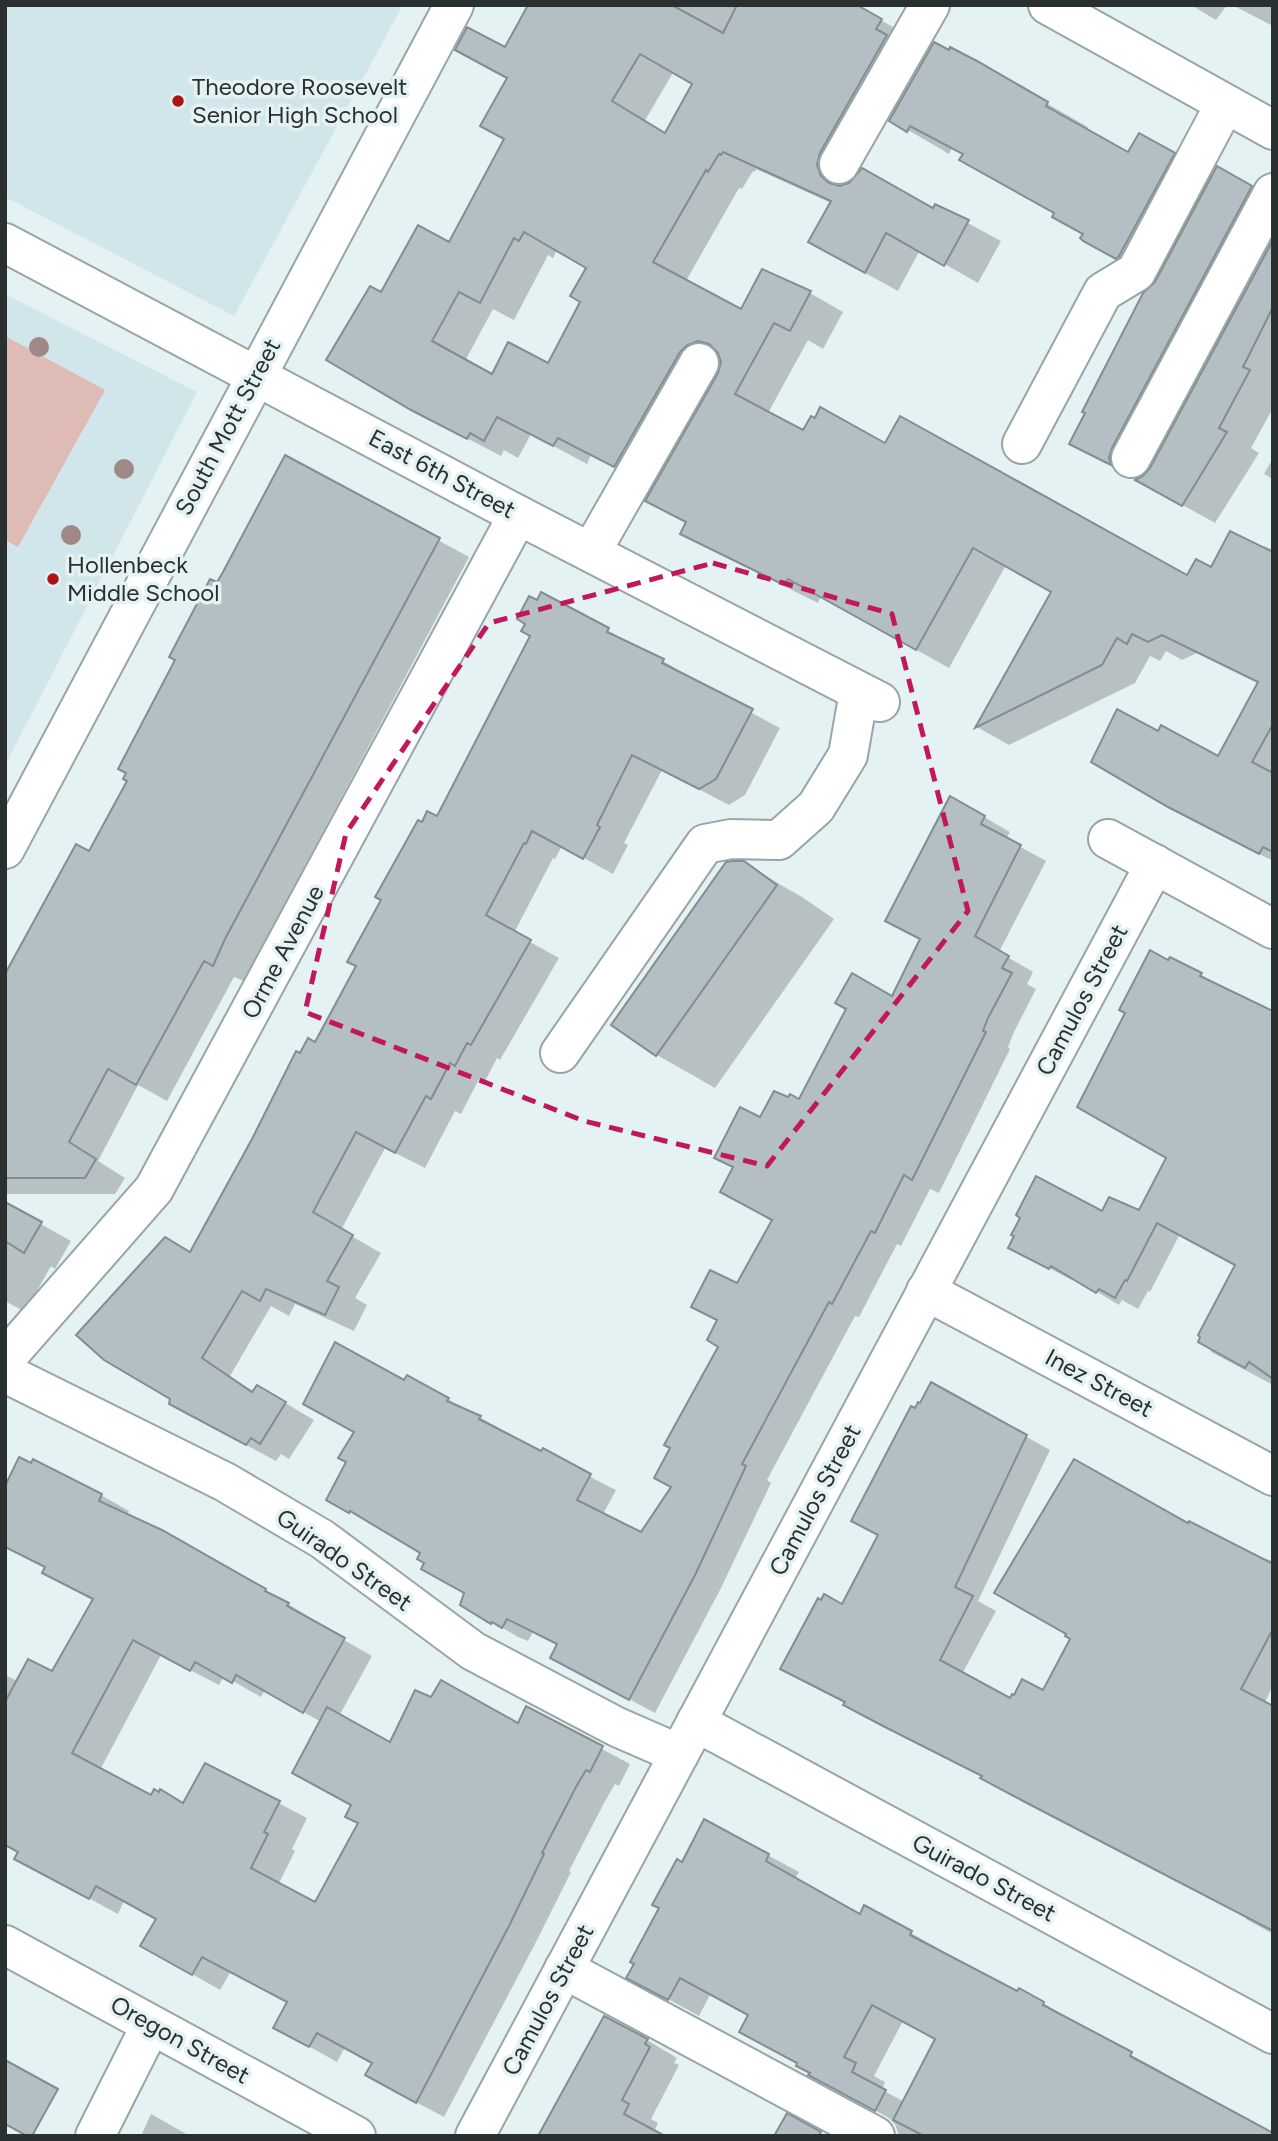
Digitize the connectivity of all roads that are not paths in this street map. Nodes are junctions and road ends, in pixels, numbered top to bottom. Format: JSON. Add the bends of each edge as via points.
{"nodes":[{"id":1,"x":454,"y":5,"type":"edge"},
{"id":2,"x":930,"y":5,"type":"edge"},
{"id":3,"x":1048,"y":5,"type":"edge"},
{"id":4,"x":1225,"y":103,"type":"junction"},
{"id":5,"x":1273,"y":130,"type":"edge"},
{"id":6,"x":839,"y":164,"type":"dead end"},
{"id":7,"x":1273,"y":193,"type":"edge"},
{"id":8,"x":5,"y":243,"type":"edge"},
{"id":9,"x":699,"y":363,"type":"dead end"},
{"id":10,"x":255,"y":376,"type":"junction"},
{"id":11,"x":1022,"y":444,"type":"dead end"},
{"id":12,"x":1131,"y":458,"type":"dead end"},
{"id":13,"x":519,"y":515,"type":"junction"},
{"id":14,"x":591,"y":552,"type":"junction"},
{"id":15,"x":1108,"y":839,"type":"dead end"},
{"id":16,"x":5,"y":849,"type":"edge"},
{"id":17,"x":1155,"y":864,"type":"junction"},
{"id":18,"x":1273,"y":929,"type":"edge"},
{"id":19,"x":560,"y":1053,"type":"dead end"},
{"id":20,"x":926,"y":1291,"type":"junction"},
{"id":21,"x":5,"y":1359,"type":"edge"},
{"id":22,"x":5,"y":1373,"type":"edge"},
{"id":23,"x":1273,"y":1476,"type":"edge"},
{"id":24,"x":687,"y":1738,"type":"junction"},
{"id":25,"x":5,"y":1945,"type":"edge"},
{"id":26,"x":564,"y":1969,"type":"junction"},
{"id":27,"x":151,"y":2025,"type":"junction"},
{"id":28,"x":1273,"y":2034,"type":"edge"},
{"id":29,"x":95,"y":2136,"type":"edge"},
{"id":30,"x":356,"y":2136,"type":"edge"},
{"id":31,"x":475,"y":2136,"type":"edge"},
{"id":32,"x":875,"y":2136,"type":"edge"}],
"edges":[{"from":1,"to":10,"type":"street","name":"South Mott Street"},
{"from":2,"to":6,"type":"street"},
{"from":3,"to":4,"type":"street"},
{"from":4,"to":5,"type":"street"},
{"from":4,"to":11,"type":"street","via":[[1136,272],[1103,292]]},
{"from":7,"to":12,"type":"street"},
{"from":8,"to":10,"type":"street","name":"East 6th Street"},
{"from":9,"to":14,"type":"street"},
{"from":10,"to":13,"type":"street","name":"East 6th Street"},
{"from":10,"to":16,"type":"street","name":"South Mott Street"},
{"from":13,"to":14,"type":"street","name":"East 6th Street"},
{"from":13,"to":21,"type":"street","name":"Orme Avenue","via":[[154,1189]]},
{"from":14,"to":19,"type":"street","name":"East 6th Street","via":[[869,697],[848,755],[816,807],[779,840],[731,839],[705,844]]},
{"from":15,"to":17,"type":"street"},
{"from":17,"to":18,"type":"street"},
{"from":17,"to":20,"type":"street","name":"Camulos Street"},
{"from":20,"to":23,"type":"street","name":"Inez Street"},
{"from":20,"to":24,"type":"street","name":"Camulos Street"},
{"from":22,"to":24,"type":"street","name":"Guirado Street","via":[[225,1482],[321,1539],[473,1651],[617,1727]]},
{"from":24,"to":26,"type":"street","name":"Camulos Street"},
{"from":24,"to":28,"type":"street","name":"Guirado Street"},
{"from":25,"to":27,"type":"street","name":"Oregon Street"},
{"from":26,"to":31,"type":"street","name":"Camulos Street"},
{"from":26,"to":32,"type":"street"},
{"from":27,"to":29,"type":"street"},
{"from":27,"to":30,"type":"street","name":"Oregon Street"}]}
